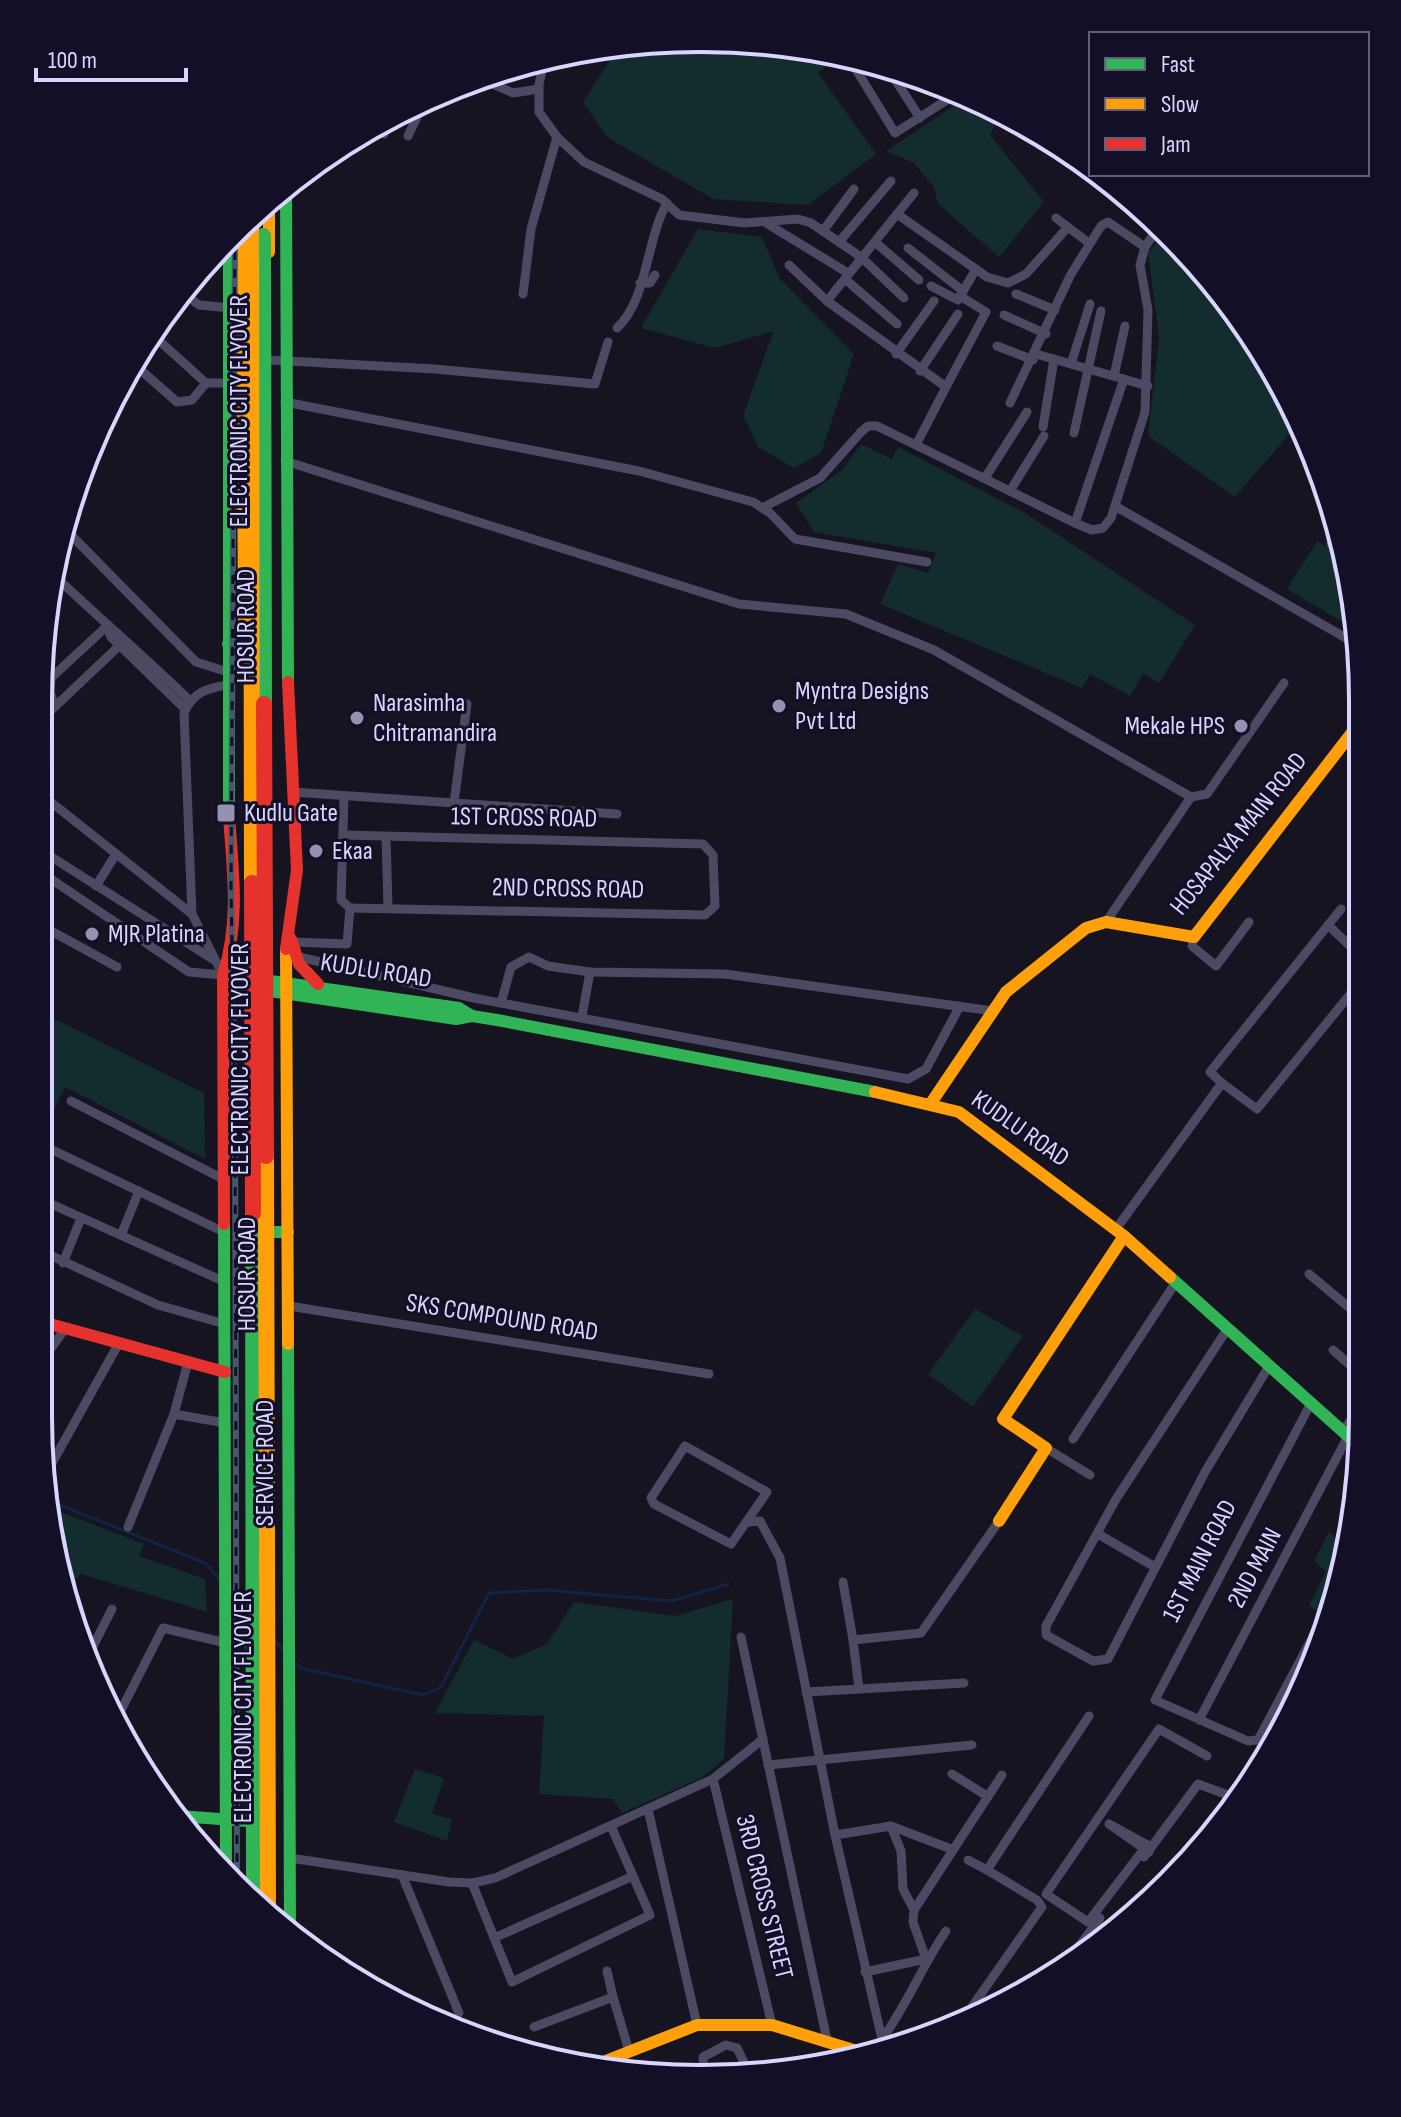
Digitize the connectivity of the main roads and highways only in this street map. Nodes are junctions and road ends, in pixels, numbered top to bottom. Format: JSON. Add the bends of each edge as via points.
{"nodes":[{"id":1,"x":285,"y":203,"type":"edge"},
{"id":2,"x":270,"y":216,"type":"edge"},
{"id":3,"x":263,"y":222,"type":"edge"},
{"id":4,"x":251,"y":234,"type":"edge"},
{"id":5,"x":241,"y":244,"type":"edge"},
{"id":6,"x":230,"y":254,"type":"edge"},
{"id":7,"x":235,"y":308,"type":"junction"},
{"id":8,"x":277,"y":361,"type":"junction"},
{"id":9,"x":236,"y":645,"type":"junction"},
{"id":10,"x":1349,"y":736,"type":"edge"},
{"id":11,"x":290,"y":912,"type":"junction"},
{"id":12,"x":246,"y":984,"type":"junction"},
{"id":13,"x":271,"y":984,"type":"junction"},
{"id":14,"x":288,"y":986,"type":"junction"},
{"id":15,"x":321,"y":986,"type":"junction"},
{"id":16,"x":476,"y":1017,"type":"junction"},
{"id":17,"x":931,"y":1103,"type":"junction"},
{"id":18,"x":271,"y":1232,"type":"junction"},
{"id":19,"x":288,"y":1232,"type":"junction"},
{"id":20,"x":1120,"y":1232,"type":"junction"},
{"id":21,"x":52,"y":1325,"type":"edge"},
{"id":22,"x":225,"y":1372,"type":"junction"},
{"id":23,"x":1349,"y":1437,"type":"edge"},
{"id":24,"x":999,"y":1521,"type":"road end"},
{"id":25,"x":191,"y":1817,"type":"edge"},
{"id":26,"x":226,"y":1819,"type":"junction"},
{"id":27,"x":247,"y":1821,"type":"junction"},
{"id":28,"x":226,"y":1858,"type":"edge"},
{"id":29,"x":247,"y":1880,"type":"edge"},
{"id":30,"x":254,"y":1886,"type":"edge"},
{"id":31,"x":270,"y":1901,"type":"edge"},
{"id":32,"x":270,"y":1901,"type":"edge"},
{"id":33,"x":290,"y":1918,"type":"edge"},
{"id":34,"x":848,"y":2048,"type":"edge"},
{"id":35,"x":611,"y":2058,"type":"edge"}],
"edges":[{"from":1,"to":8,"type":"main road"},
{"from":2,"to":8,"type":"main road","name":"HOSUR ROAD"},
{"from":3,"to":31,"type":"main road","name":"ELECTRONIC CITY FLYOVER","bridge":true},
{"from":4,"to":30,"type":"main road","name":"ELECTRONIC CITY FLYOVER","bridge":true},
{"from":5,"to":7,"type":"main road","name":"HOSUR ROAD"},
{"from":6,"to":7,"type":"main road","name":"HOSUR ROAD"},
{"from":7,"to":9,"type":"main road","name":"HOSUR ROAD"},
{"from":7,"to":9,"type":"main road","name":"HOSUR ROAD","via":[[228,383]]},
{"from":8,"to":11,"type":"main road","via":[[285,402],[297,847]]},
{"from":8,"to":13,"type":"main road","name":"HOSUR ROAD"},
{"from":9,"to":12,"type":"main road","name":"HOSUR ROAD"},
{"from":9,"to":22,"type":"main road","name":"HOSUR ROAD","via":[[228,679],[233,944],[219,968]]},
{"from":10,"to":17,"type":"main road","name":"HOSAPALYA MAIN ROAD","via":[[1194,937],[1106,922],[1086,928],[1006,992]]},
{"from":11,"to":14,"type":"main road","name":"SERVICE ROAD"},
{"from":11,"to":15,"type":"main road","via":[[293,949],[304,972]]},
{"from":12,"to":13,"type":"main road","name":"KUDLU ROAD"},
{"from":12,"to":27,"type":"main road","name":"HOSUR ROAD"},
{"from":13,"to":14,"type":"main road","name":"KUDLU ROAD"},
{"from":13,"to":18,"type":"main road","name":"HOSUR ROAD"},
{"from":14,"to":15,"type":"main road","name":"KUDLU ROAD"},
{"from":14,"to":16,"type":"main road","name":"KUDLU ROAD","via":[[456,1019]]},
{"from":14,"to":19,"type":"main road","name":"SERVICE ROAD"},
{"from":15,"to":16,"type":"main road","name":"KUDLU ROAD","via":[[459,1008]]},
{"from":16,"to":17,"type":"main road","name":"KUDLU ROAD"},
{"from":17,"to":20,"type":"main road","name":"KUDLU ROAD","via":[[959,1112]]},
{"from":18,"to":19,"type":"main road"},
{"from":18,"to":32,"type":"main road","name":"HOSUR ROAD"},
{"from":19,"to":33,"type":"main road","name":"SERVICE ROAD"},
{"from":20,"to":23,"type":"main road","name":"KUDLU ROAD"},
{"from":20,"to":24,"type":"main road","via":[[1003,1419],[1046,1448]]},
{"from":21,"to":22,"type":"main road"},
{"from":22,"to":26,"type":"main road"},
{"from":25,"to":26,"type":"main road"},
{"from":26,"to":27,"type":"main road"},
{"from":26,"to":28,"type":"main road"},
{"from":27,"to":29,"type":"main road","name":"HOSUR ROAD"},
{"from":34,"to":35,"type":"main road","via":[[772,2025],[697,2025]]}]}
